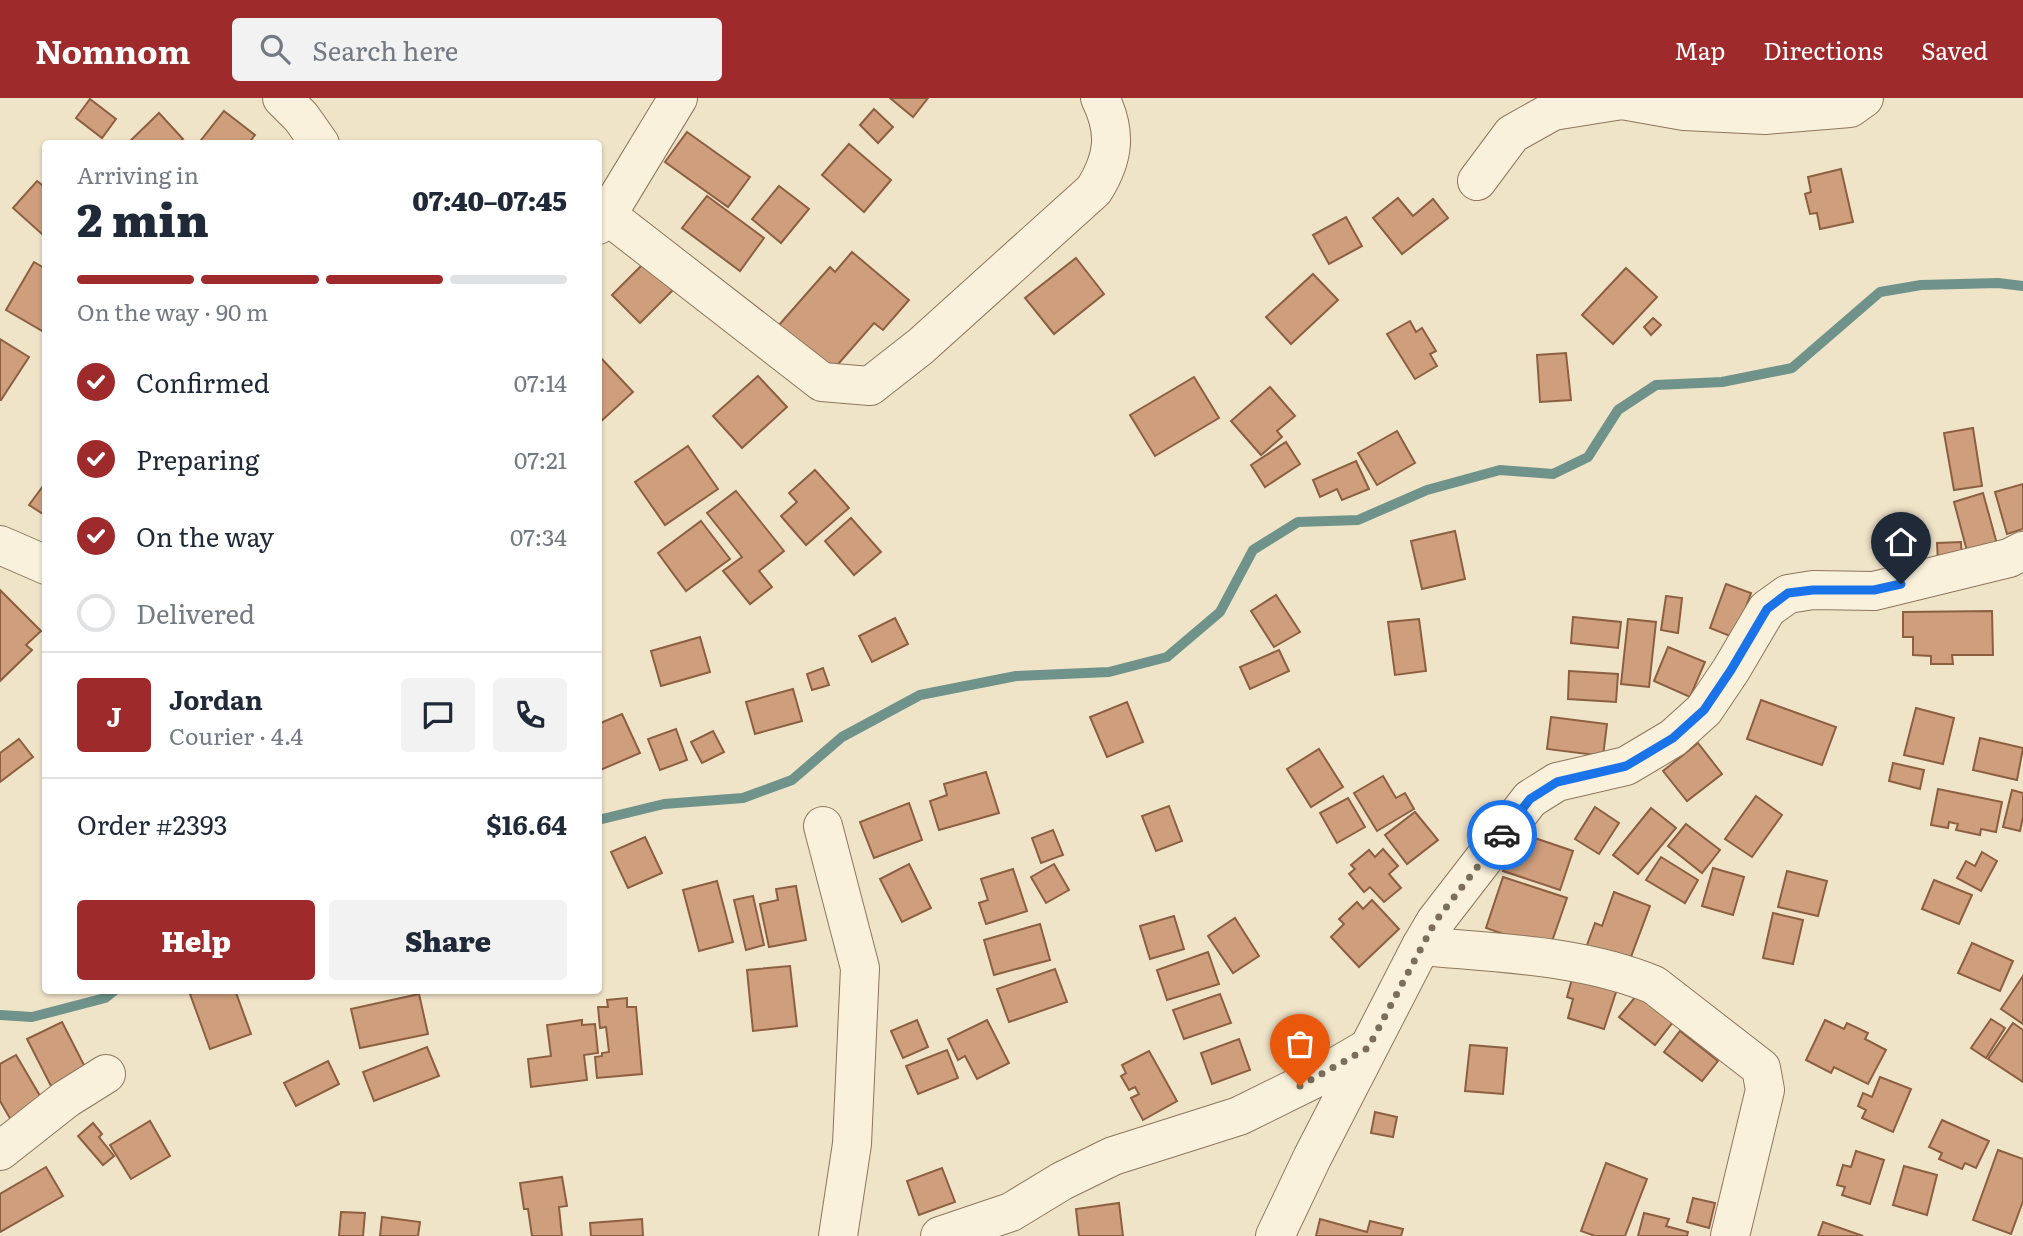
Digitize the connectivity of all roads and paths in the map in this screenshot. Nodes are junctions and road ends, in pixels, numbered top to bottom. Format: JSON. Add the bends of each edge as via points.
{"nodes":[{"id":1,"x":282,"y":98,"type":"edge"},
{"id":2,"x":678,"y":98,"type":"edge"},
{"id":3,"x":1100,"y":98,"type":"edge"},
{"id":4,"x":1864,"y":98,"type":"edge"},
{"id":5,"x":317,"y":140,"type":"edge"},
{"id":6,"x":1478,"y":181,"type":"dead end"},
{"id":7,"x":603,"y":220,"type":"edge"},
{"id":8,"x":0,"y":545,"type":"edge"},
{"id":9,"x":2023,"y":551,"type":"edge"},
{"id":10,"x":42,"y":563,"type":"edge"},
{"id":11,"x":822,"y":826,"type":"dead end"},
{"id":12,"x":1421,"y":946,"type":"junction"},
{"id":13,"x":1368,"y":1048,"type":"junction"},
{"id":14,"x":106,"y":1074,"type":"dead end"},
{"id":15,"x":0,"y":1151,"type":"edge"},
{"id":16,"x":838,"y":1236,"type":"edge"},
{"id":17,"x":940,"y":1236,"type":"edge"},
{"id":18,"x":1275,"y":1236,"type":"edge"},
{"id":19,"x":1730,"y":1236,"type":"edge"}],
"edges":[{"from":1,"to":5,"type":"street"},
{"from":2,"to":7,"type":"street"},
{"from":3,"to":7,"type":"street","via":[[1109,117],[1110,150],[1106,170],[1094,190],[870,386],[822,382]]},
{"from":4,"to":6,"type":"street","via":[[1850,108],[1765,116],[1684,111],[1622,100],[1553,111],[1512,134]]},
{"from":8,"to":10,"type":"street"},
{"from":9,"to":12,"type":"street","via":[[1874,590],[1788,593],[1767,609],[1704,710],[1673,738],[1626,766],[1557,782],[1530,799]]},
{"from":11,"to":16,"type":"street","via":[[860,968],[852,1144]]},
{"from":12,"to":13,"type":"street"},
{"from":12,"to":19,"type":"street","via":[[1552,958],[1634,977],[1654,985],[1760,1068],[1765,1090]]},
{"from":13,"to":17,"type":"street","via":[[1238,1115],[1113,1156],[1011,1212]]},
{"from":13,"to":18,"type":"street"},
{"from":14,"to":15,"type":"street"}]}
